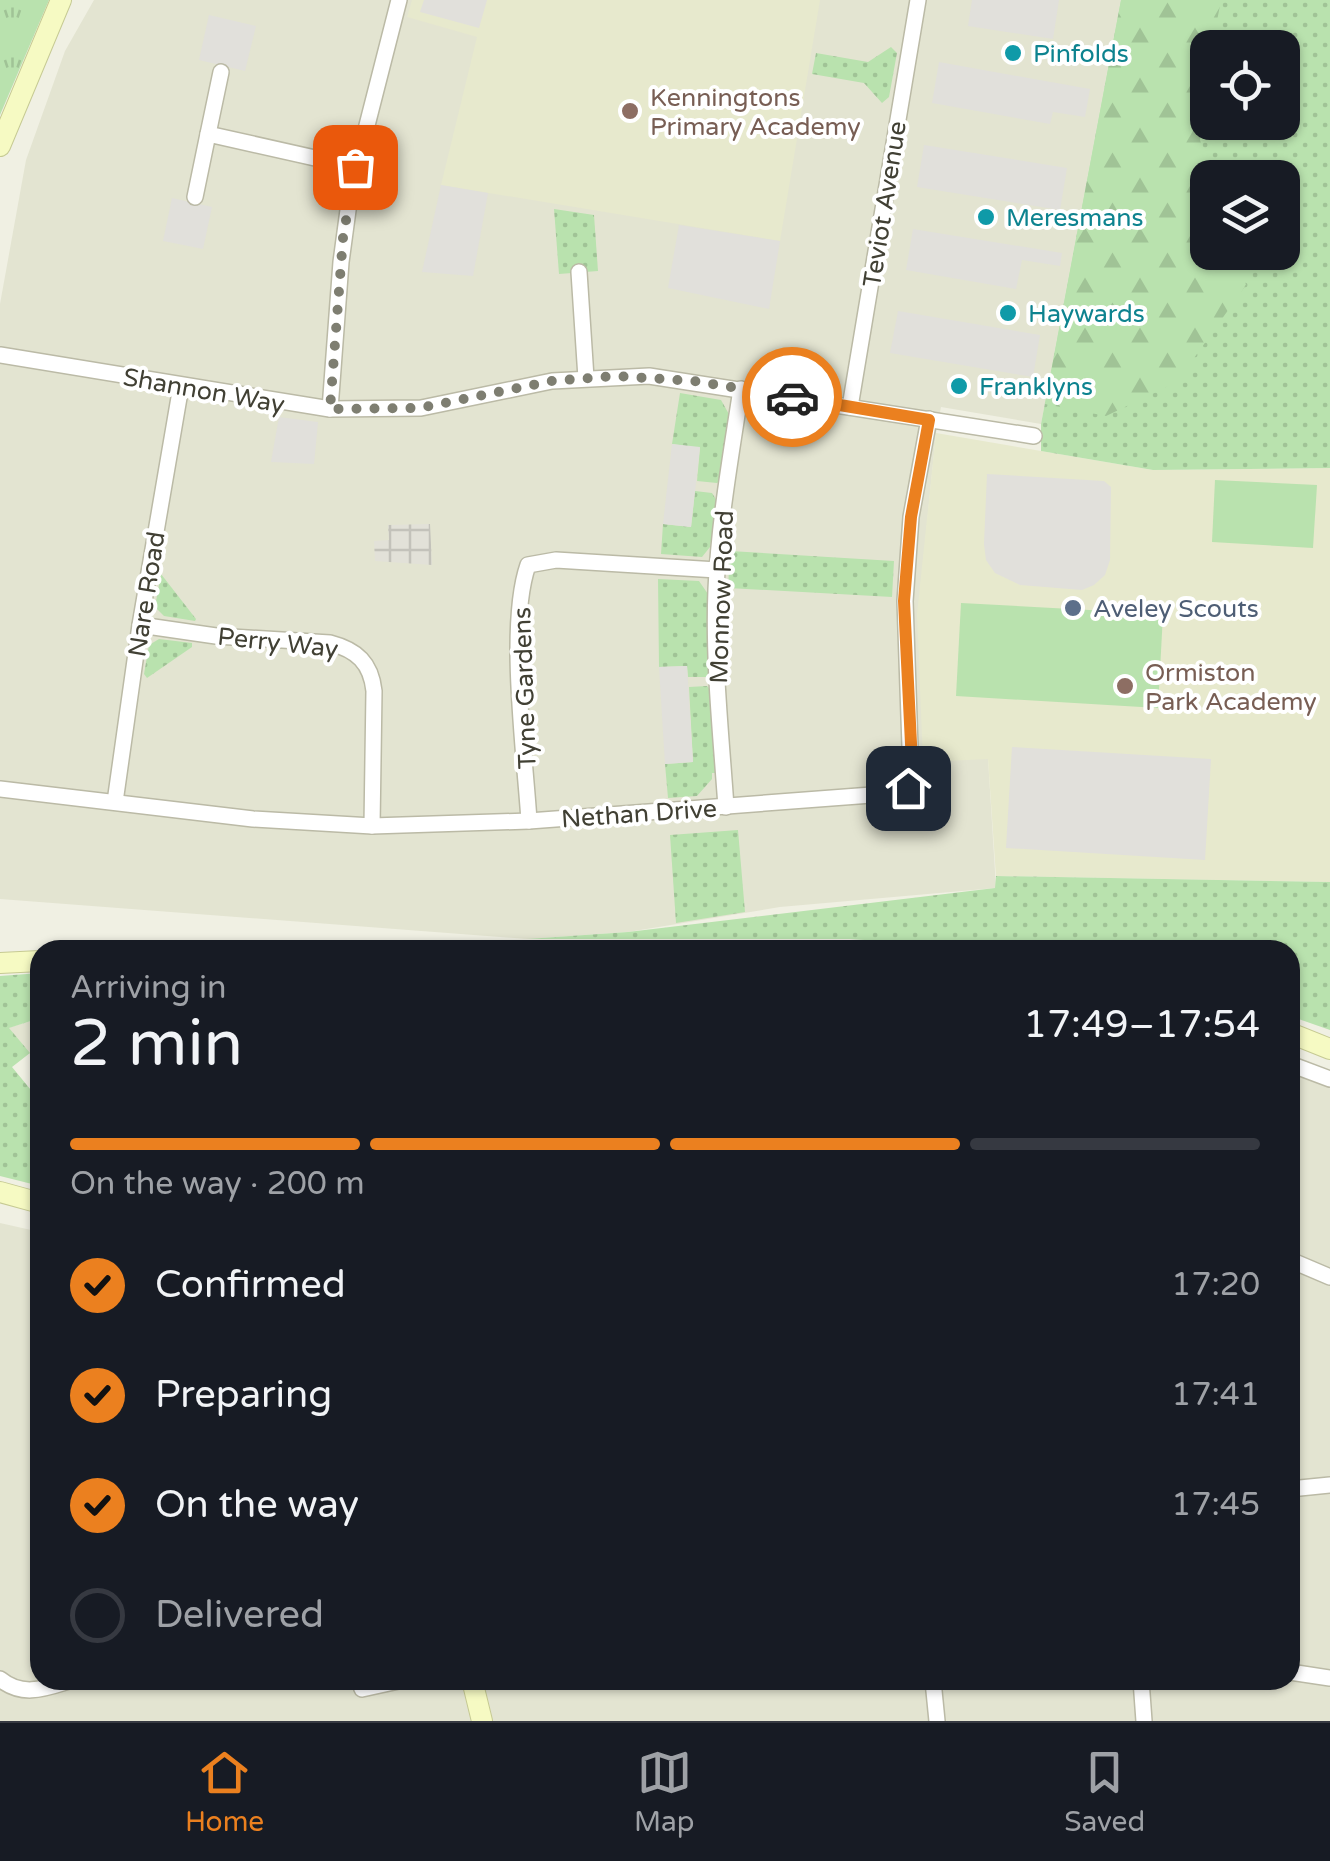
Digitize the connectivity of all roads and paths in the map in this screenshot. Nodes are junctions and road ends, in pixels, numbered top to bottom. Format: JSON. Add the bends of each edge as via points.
{"nodes":[{"id":1,"x":61,"y":0,"type":"edge"},
{"id":2,"x":400,"y":0,"type":"edge"},
{"id":3,"x":918,"y":0,"type":"edge"},
{"id":4,"x":222,"y":72,"type":"dead end"},
{"id":5,"x":208,"y":134,"type":"junction"},
{"id":6,"x":0,"y":146,"type":"edge"},
{"id":7,"x":355,"y":167,"type":"junction"},
{"id":8,"x":194,"y":196,"type":"dead end"},
{"id":9,"x":579,"y":272,"type":"dead end"},
{"id":10,"x":0,"y":356,"type":"edge"},
{"id":11,"x":586,"y":378,"type":"junction"},
{"id":12,"x":181,"y":386,"type":"junction"},
{"id":13,"x":741,"y":389,"type":"junction"},
{"id":14,"x":850,"y":407,"type":"junction"},
{"id":15,"x":330,"y":409,"type":"junction"},
{"id":16,"x":929,"y":420,"type":"junction"},
{"id":17,"x":1034,"y":436,"type":"dead end"},
{"id":18,"x":718,"y":570,"type":"junction"},
{"id":19,"x":140,"y":625,"type":"junction"},
{"id":20,"x":0,"y":788,"type":"edge"},
{"id":21,"x":114,"y":802,"type":"junction"},
{"id":22,"x":726,"y":807,"type":"junction"},
{"id":23,"x":530,"y":821,"type":"junction"},
{"id":24,"x":372,"y":826,"type":"junction"},
{"id":25,"x":2,"y":961,"type":"edge"},
{"id":26,"x":30,"y":961,"type":"edge"},
{"id":27,"x":1300,"y":1037,"type":"edge"},
{"id":28,"x":1330,"y":1049,"type":"edge"},
{"id":29,"x":1300,"y":1068,"type":"edge"},
{"id":30,"x":1330,"y":1079,"type":"edge"},
{"id":31,"x":0,"y":1192,"type":"edge"},
{"id":32,"x":30,"y":1200,"type":"edge"},
{"id":33,"x":1300,"y":1264,"type":"edge"},
{"id":34,"x":1330,"y":1276,"type":"edge"},
{"id":35,"x":1330,"y":1485,"type":"edge"},
{"id":36,"x":1300,"y":1488,"type":"edge"},
{"id":37,"x":1300,"y":1674,"type":"edge"},
{"id":38,"x":1330,"y":1678,"type":"edge"},
{"id":39,"x":0,"y":1679,"type":"edge"},
{"id":40,"x":34,"y":1690,"type":"edge"},
{"id":41,"x":474,"y":1690,"type":"edge"},
{"id":42,"x":934,"y":1690,"type":"edge"},
{"id":43,"x":1142,"y":1690,"type":"edge"},
{"id":44,"x":482,"y":1721,"type":"edge"},
{"id":45,"x":937,"y":1721,"type":"edge"},
{"id":46,"x":1144,"y":1721,"type":"edge"}],
"edges":[{"from":1,"to":6,"type":"street"},
{"from":2,"to":7,"type":"street"},
{"from":3,"to":14,"type":"street","name":"Teviot Avenue"},
{"from":4,"to":5,"type":"street"},
{"from":5,"to":7,"type":"street"},
{"from":5,"to":8,"type":"street"},
{"from":7,"to":15,"type":"street"},
{"from":9,"to":11,"type":"street"},
{"from":10,"to":12,"type":"street","name":"Shannon Way"},
{"from":11,"to":13,"type":"street","name":"Shannon Way","via":[[649,376]]},
{"from":11,"to":15,"type":"street","name":"Shannon Way","via":[[420,408]]},
{"from":12,"to":15,"type":"street","name":"Shannon Way"},
{"from":12,"to":19,"type":"street","name":"Nare Road"},
{"from":13,"to":14,"type":"street","name":"Shannon Way"},
{"from":13,"to":18,"type":"street","name":"Monnow Road"},
{"from":14,"to":16,"type":"street","name":"Shannon Way"},
{"from":16,"to":17,"type":"street","name":"Shannon Way"},
{"from":16,"to":22,"type":"street","name":"Nethan Drive","via":[[906,573],[908,788]]},
{"from":18,"to":22,"type":"street","name":"Monnow Road"},
{"from":18,"to":23,"type":"street","name":"Tyne Gardens","via":[[556,560],[528,565],[520,667]]},
{"from":19,"to":21,"type":"street","name":"Nare Road"},
{"from":19,"to":24,"type":"street","name":"Perry Way","via":[[330,644],[363,659],[374,691]]},
{"from":20,"to":21,"type":"street","name":"Nethan Drive"},
{"from":21,"to":24,"type":"street","name":"Nethan Drive"},
{"from":22,"to":23,"type":"street","name":"Nethan Drive"},
{"from":23,"to":24,"type":"street","name":"Nethan Drive"},
{"from":25,"to":26,"type":"street"},
{"from":27,"to":28,"type":"street"},
{"from":29,"to":30,"type":"street"},
{"from":31,"to":32,"type":"street"},
{"from":33,"to":34,"type":"street"},
{"from":35,"to":36,"type":"street"},
{"from":37,"to":38,"type":"street"},
{"from":39,"to":40,"type":"street","via":[[14,1689]]},
{"from":41,"to":44,"type":"street"},
{"from":42,"to":45,"type":"street"},
{"from":43,"to":46,"type":"street"}]}
